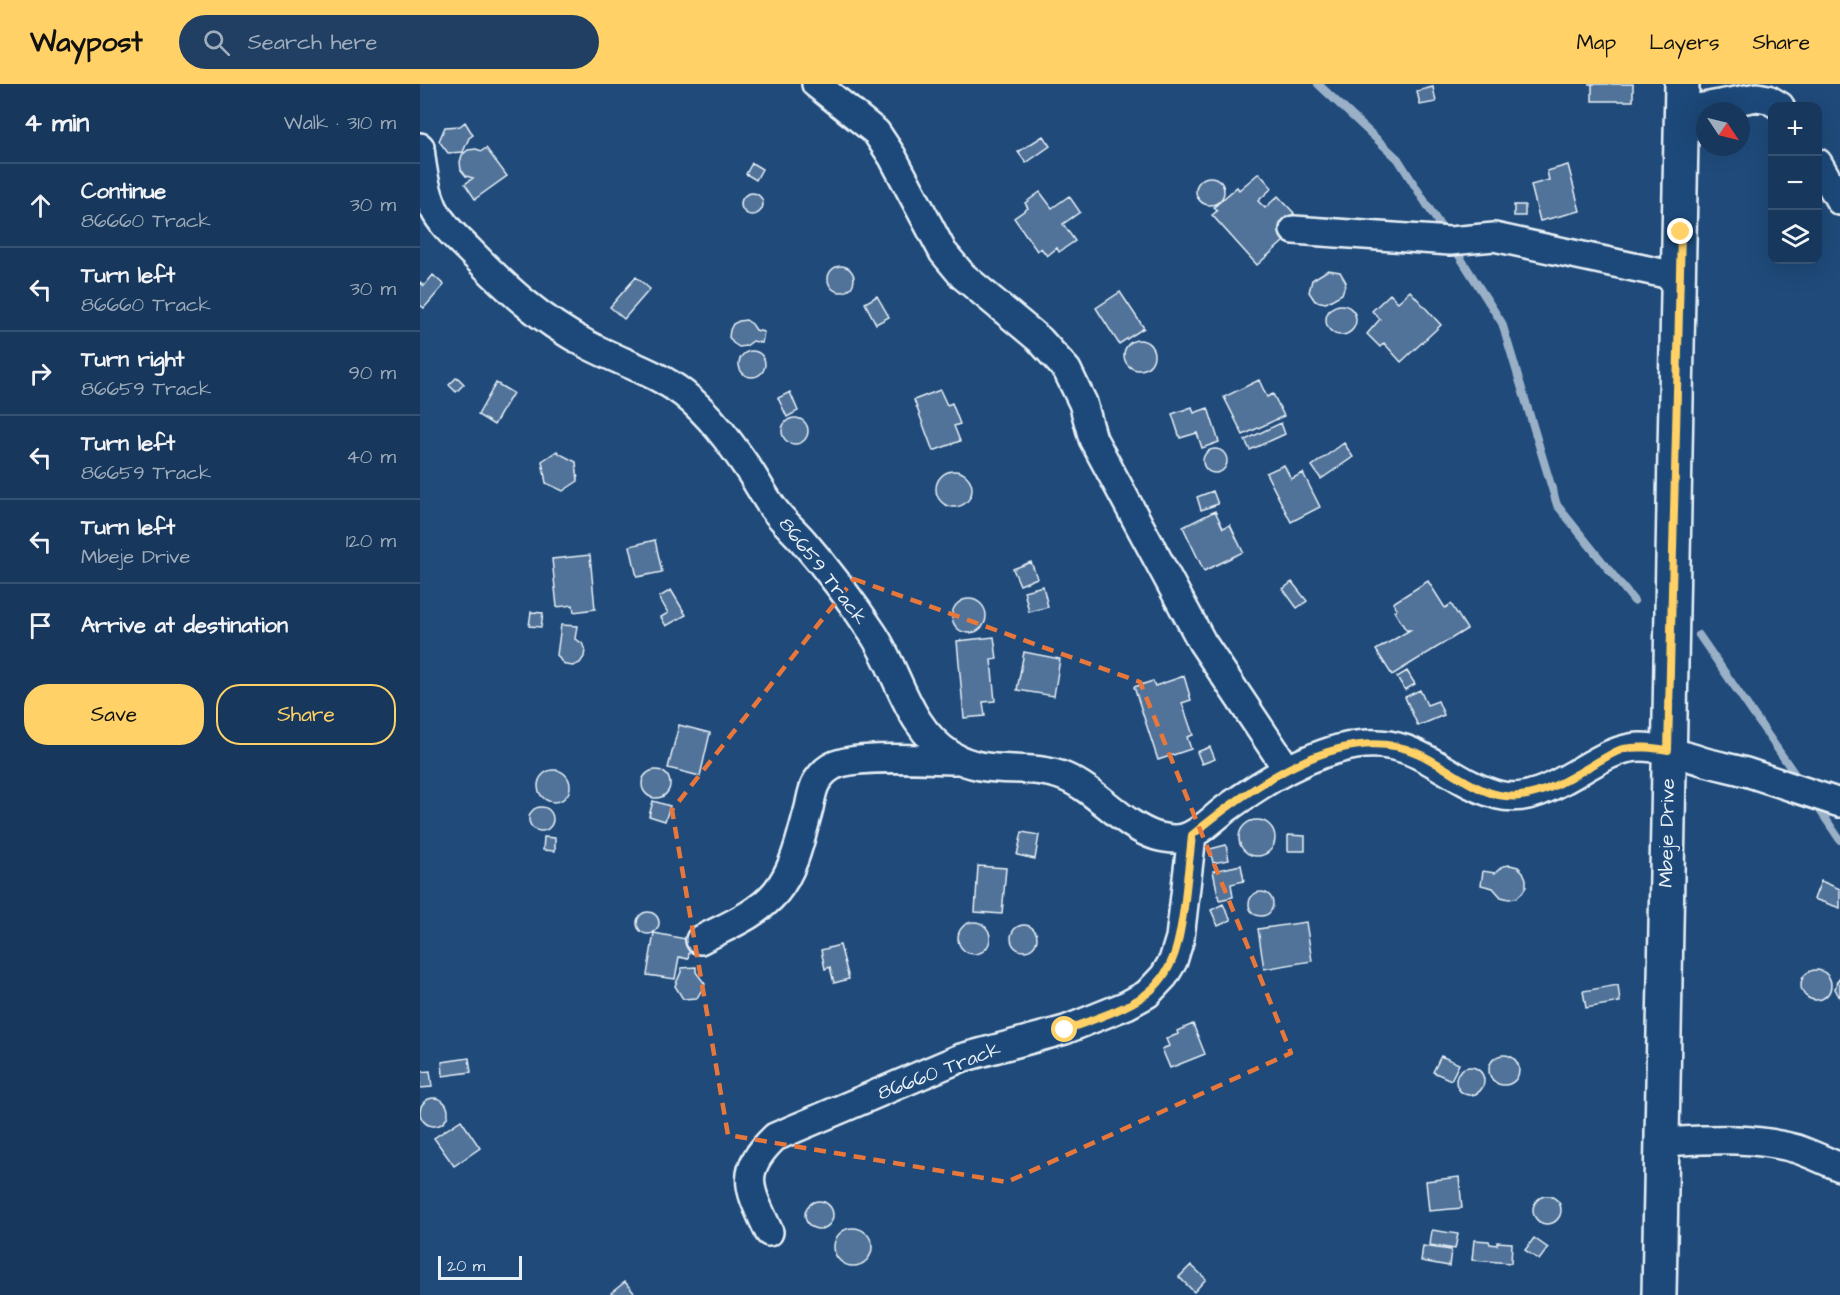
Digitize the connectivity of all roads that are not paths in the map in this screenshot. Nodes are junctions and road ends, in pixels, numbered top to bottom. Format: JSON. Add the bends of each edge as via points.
{"nodes":[{"id":1,"x":816,"y":84,"type":"edge"},
{"id":2,"x":1682,"y":98,"type":"edge"},
{"id":3,"x":1773,"y":102,"type":"edge"},
{"id":4,"x":420,"y":147,"type":"edge"},
{"id":5,"x":1822,"y":170,"type":"edge"},
{"id":6,"x":1840,"y":201,"type":"edge"},
{"id":7,"x":1294,"y":230,"type":"dead end"},
{"id":8,"x":1680,"y":277,"type":"junction"},
{"id":9,"x":1668,"y":750,"type":"junction"},
{"id":10,"x":960,"y":760,"type":"junction"},
{"id":11,"x":1287,"y":769,"type":"junction"},
{"id":12,"x":1840,"y":803,"type":"edge"},
{"id":13,"x":1192,"y":835,"type":"junction"},
{"id":14,"x":700,"y":940,"type":"dead end"},
{"id":15,"x":1661,"y":1142,"type":"junction"},
{"id":16,"x":1840,"y":1167,"type":"edge"},
{"id":17,"x":769,"y":1232,"type":"dead end"},
{"id":18,"x":1659,"y":1295,"type":"edge"}],
"edges":[{"from":1,"to":11,"type":"street","via":[[876,132],[943,252],[963,276],[1040,340],[1067,370],[1083,403],[1093,439],[1202,642]]},
{"from":2,"to":3,"type":"street","via":[[1757,97]]},
{"from":2,"to":8,"type":"street","name":"Mbeje Drive"},
{"from":4,"to":10,"type":"street","name":"86659 Track","via":[[424,183],[435,212],[493,276],[555,326],[680,391],[709,416],[772,506],[806,544],[877,639],[911,712],[925,732],[946,753]]},
{"from":5,"to":6,"type":"street"},
{"from":7,"to":8,"type":"street","via":[[1450,241],[1494,237]]},
{"from":8,"to":9,"type":"street","name":"Mbeje Drive"},
{"from":9,"to":11,"type":"street","via":[[1620,749],[1541,791],[1520,796],[1500,796],[1417,753],[1386,744],[1356,745]]},
{"from":9,"to":12,"type":"street"},
{"from":9,"to":15,"type":"street","name":"Mbeje Drive"},
{"from":10,"to":13,"type":"street","name":"86659 Track","via":[[995,769],[1036,769],[1065,777],[1146,832],[1161,838]]},
{"from":10,"to":14,"type":"street","via":[[857,759],[832,766],[815,783],[799,845],[778,890],[754,911]]},
{"from":11,"to":13,"type":"street"},
{"from":13,"to":17,"type":"street","name":"86660 Track","via":[[1180,938],[1169,968],[1147,994],[1065,1030],[962,1058],[774,1137],[759,1152],[750,1180],[753,1197]]},
{"from":15,"to":16,"type":"street","via":[[1733,1138],[1761,1141],[1798,1150]]},
{"from":15,"to":18,"type":"street","name":"Mbeje Drive"}]}
